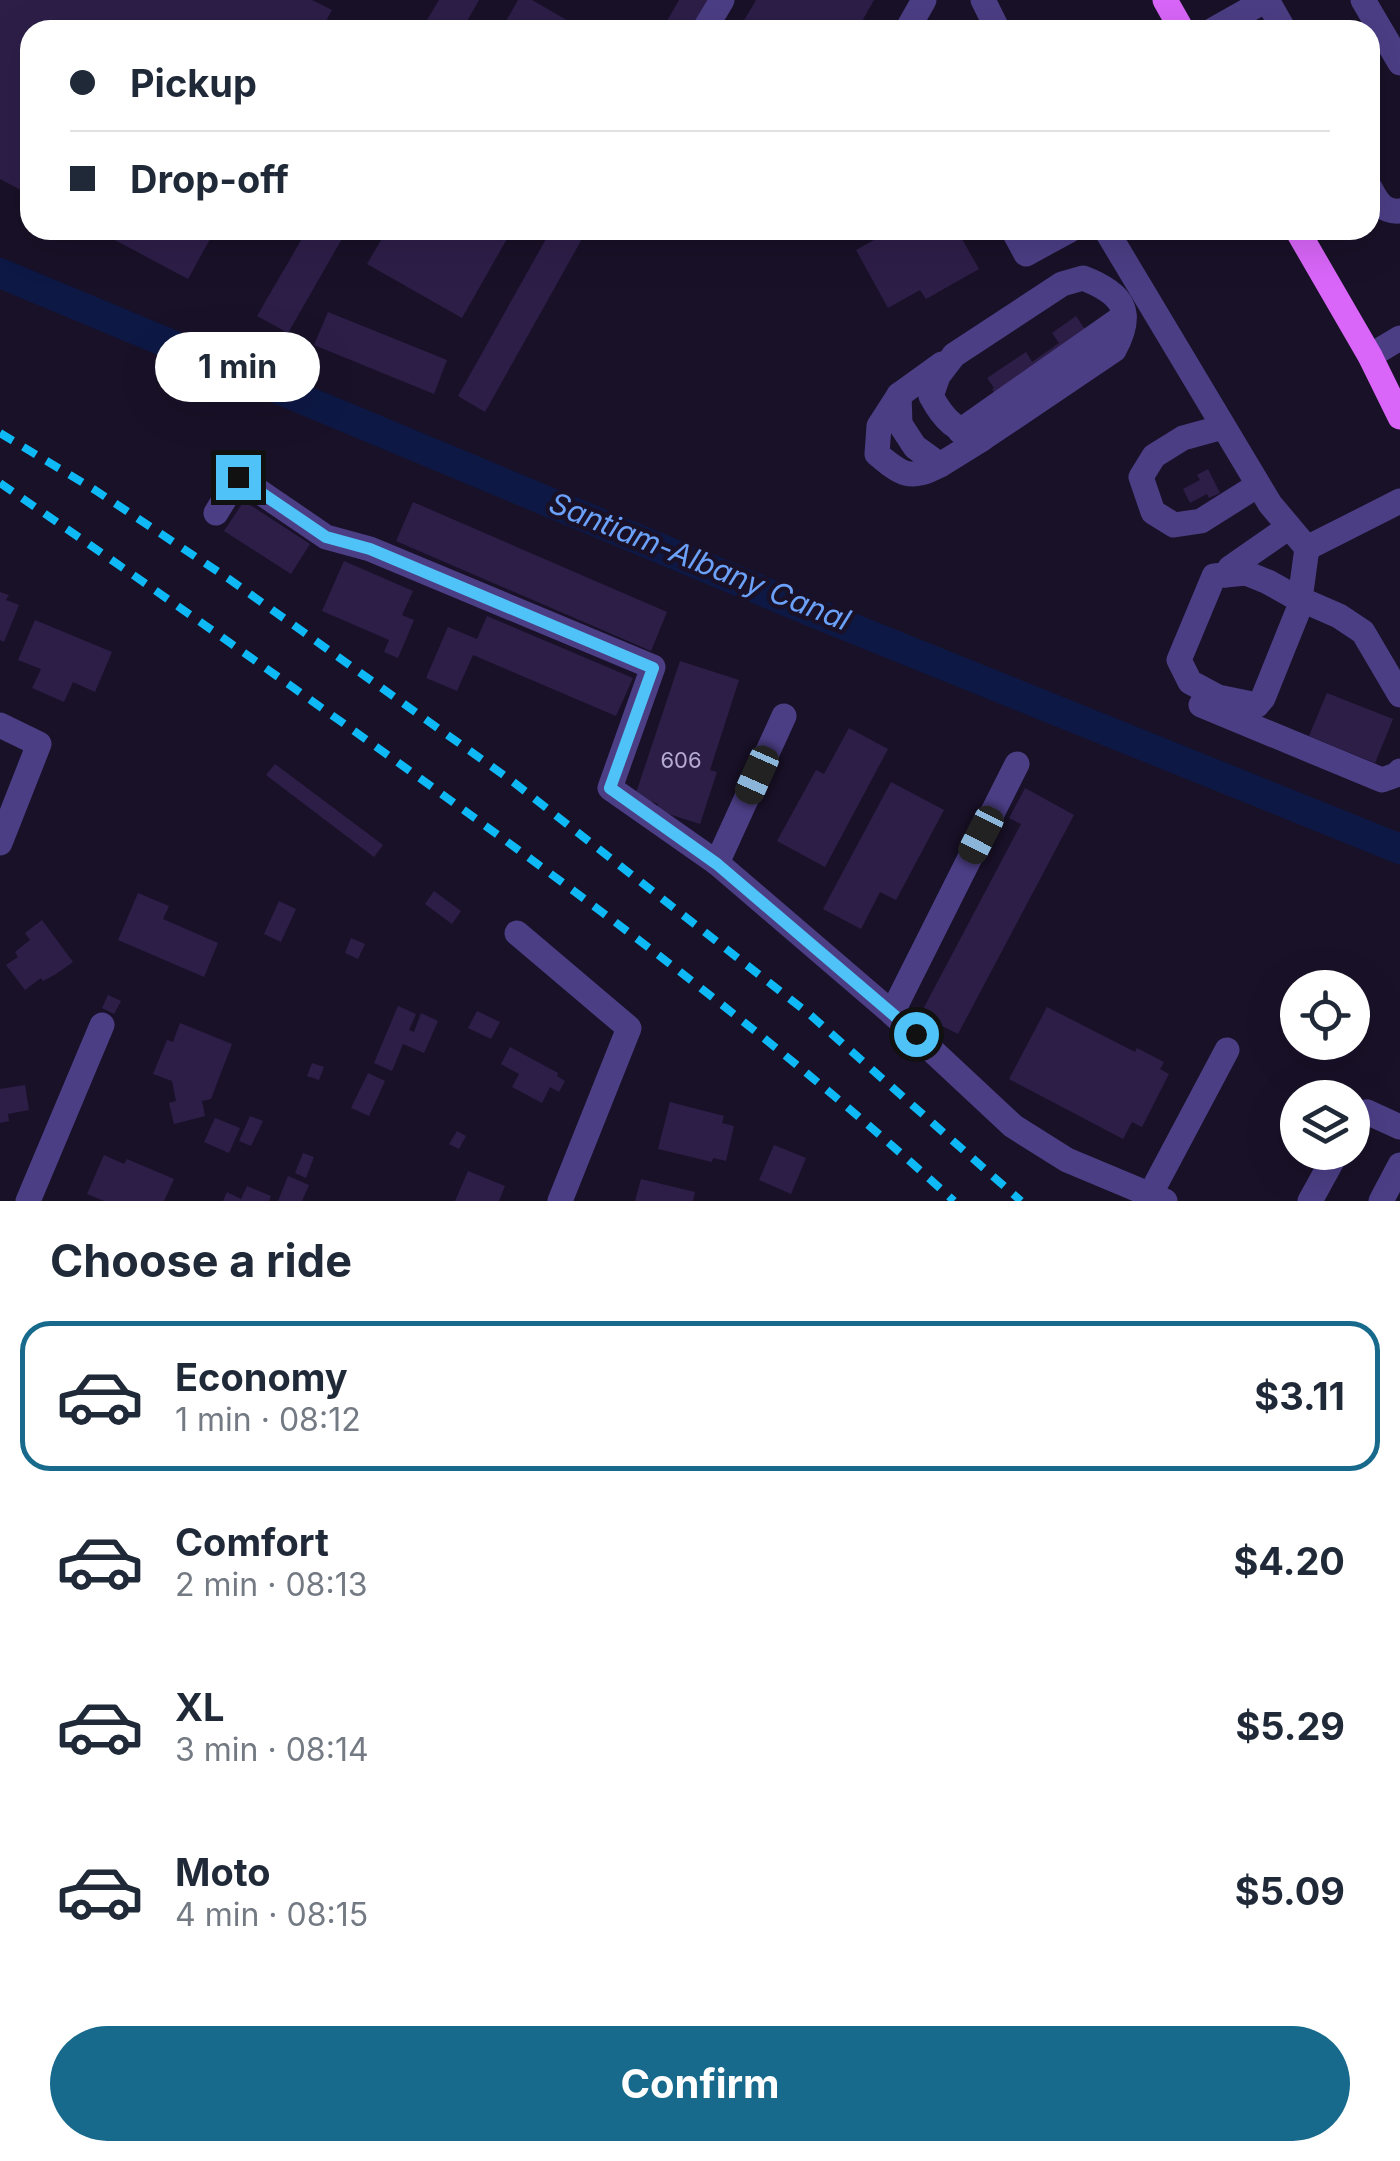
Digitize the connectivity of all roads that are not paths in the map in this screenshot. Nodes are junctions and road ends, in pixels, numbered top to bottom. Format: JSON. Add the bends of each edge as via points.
{"nodes":[{"id":1,"x":1267,"y":0,"type":"edge"},
{"id":2,"x":1231,"y":20,"type":"edge"},
{"id":3,"x":1380,"y":28,"type":"edge"},
{"id":4,"x":1400,"y":63,"type":"edge"},
{"id":5,"x":1018,"y":240,"type":"edge"},
{"id":6,"x":1052,"y":240,"type":"edge"},
{"id":7,"x":1109,"y":240,"type":"edge"},
{"id":8,"x":1303,"y":240,"type":"edge"},
{"id":9,"x":1125,"y":296,"type":"junction"},
{"id":10,"x":1400,"y":338,"type":"edge"},
{"id":11,"x":954,"y":354,"type":"junction"},
{"id":12,"x":1370,"y":356,"type":"junction"},
{"id":13,"x":899,"y":395,"type":"junction"},
{"id":14,"x":1400,"y":418,"type":"edge"},
{"id":15,"x":1224,"y":427,"type":"junction"},
{"id":16,"x":971,"y":435,"type":"junction"},
{"id":17,"x":940,"y":464,"type":"junction"},
{"id":18,"x":1258,"y":485,"type":"junction"},
{"id":19,"x":1400,"y":501,"type":"edge"},
{"id":20,"x":216,"y":513,"type":"dead end"},
{"id":21,"x":1289,"y":527,"type":"junction"},
{"id":22,"x":1308,"y":548,"type":"junction"},
{"id":23,"x":1225,"y":575,"type":"junction"},
{"id":24,"x":1179,"y":660,"type":"junction"},
{"id":25,"x":1400,"y":695,"type":"edge"},
{"id":26,"x":784,"y":716,"type":"dead end"},
{"id":27,"x":0,"y":725,"type":"edge"},
{"id":28,"x":1017,"y":764,"type":"dead end"},
{"id":29,"x":1400,"y":771,"type":"edge"},
{"id":30,"x":0,"y":842,"type":"edge"},
{"id":31,"x":717,"y":864,"type":"junction"},
{"id":32,"x":517,"y":932,"type":"dead end"},
{"id":33,"x":892,"y":1013,"type":"junction"},
{"id":34,"x":102,"y":1024,"type":"dead end"},
{"id":35,"x":1228,"y":1050,"type":"dead end"},
{"id":36,"x":1370,"y":1113,"type":"edge"},
{"id":37,"x":1400,"y":1127,"type":"edge"},
{"id":38,"x":1400,"y":1165,"type":"edge"},
{"id":39,"x":1327,"y":1170,"type":"edge"},
{"id":40,"x":1158,"y":1198,"type":"edge"},
{"id":41,"x":28,"y":1201,"type":"edge"},
{"id":42,"x":560,"y":1201,"type":"edge"},
{"id":43,"x":1310,"y":1201,"type":"edge"},
{"id":44,"x":1380,"y":1201,"type":"edge"}],
"edges":[{"from":1,"to":2,"type":"street"},
{"from":3,"to":4,"type":"street"},
{"from":5,"to":6,"type":"street","via":[[1026,254]]},
{"from":7,"to":9,"type":"street"},
{"from":8,"to":12,"type":"main road"},
{"from":9,"to":11,"type":"street","via":[[1084,278],[1062,284]]},
{"from":9,"to":15,"type":"street"},
{"from":9,"to":16,"type":"street","via":[[1124,333],[1114,350]]},
{"from":10,"to":12,"type":"street"},
{"from":11,"to":13,"type":"street"},
{"from":11,"to":16,"type":"street","via":[[931,396],[941,415]]},
{"from":12,"to":14,"type":"main road"},
{"from":13,"to":17,"type":"street","via":[[900,424],[915,447]]},
{"from":13,"to":17,"type":"street","via":[[879,426],[877,454],[899,472],[924,474]]},
{"from":15,"to":18,"type":"street"},
{"from":15,"to":18,"type":"street","via":[[1183,438],[1154,456],[1141,477],[1153,512],[1174,525],[1201,520]]},
{"from":16,"to":17,"type":"street"},
{"from":18,"to":21,"type":"street"},
{"from":19,"to":22,"type":"street"},
{"from":20,"to":31,"type":"street","via":[[238,477],[326,537],[370,549],[653,668],[610,788]]},
{"from":21,"to":22,"type":"street"},
{"from":21,"to":23,"type":"street"},
{"from":22,"to":25,"type":"street","via":[[1300,598],[1363,632]]},
{"from":23,"to":24,"type":"street","via":[[1214,576]]},
{"from":23,"to":24,"type":"street","via":[[1246,573],[1302,600],[1262,698],[1256,705],[1218,697],[1190,682]]},
{"from":24,"to":29,"type":"street","via":[[1169,674],[1176,691],[1206,708],[1382,780]]},
{"from":26,"to":31,"type":"street"},
{"from":27,"to":30,"type":"street","via":[[39,744]]},
{"from":28,"to":33,"type":"street"},
{"from":31,"to":33,"type":"street"},
{"from":32,"to":42,"type":"street","via":[[629,1028]]},
{"from":33,"to":40,"type":"street","via":[[1013,1126],[1067,1160]]},
{"from":34,"to":41,"type":"street"},
{"from":35,"to":40,"type":"street"},
{"from":36,"to":37,"type":"street"},
{"from":38,"to":44,"type":"street"},
{"from":39,"to":43,"type":"street"}]}
